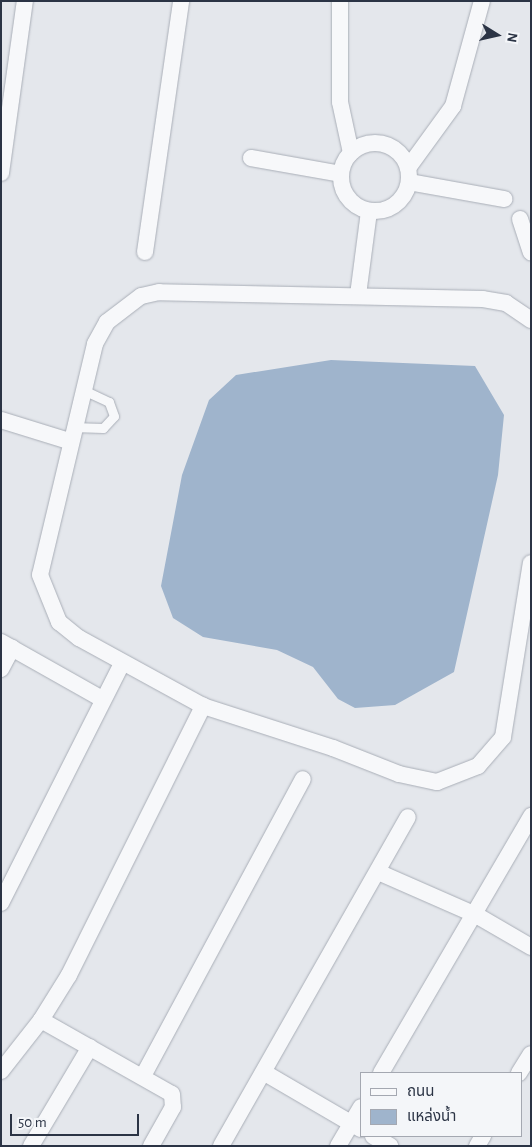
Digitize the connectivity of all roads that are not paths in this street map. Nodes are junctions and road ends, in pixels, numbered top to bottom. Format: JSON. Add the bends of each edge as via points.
{"nodes":[{"id":1,"x":25,"y":1,"type":"edge"},
{"id":2,"x":181,"y":1,"type":"edge"},
{"id":3,"x":340,"y":1,"type":"edge"},
{"id":4,"x":482,"y":1,"type":"edge"},
{"id":5,"x":351,"y":152,"type":"junction"},
{"id":6,"x":251,"y":158,"type":"dead end"},
{"id":7,"x":1,"y":173,"type":"edge"},
{"id":8,"x":341,"y":174,"type":"junction"},
{"id":9,"x":409,"y":175,"type":"junction"},
{"id":10,"x":504,"y":199,"type":"dead end"},
{"id":11,"x":369,"y":211,"type":"junction"},
{"id":12,"x":520,"y":218,"type":"dead end"},
{"id":13,"x":145,"y":252,"type":"dead end"},
{"id":14,"x":531,"y":252,"type":"edge"},
{"id":15,"x":358,"y":295,"type":"junction"},
{"id":16,"x":531,"y":320,"type":"edge"},
{"id":17,"x":81,"y":389,"type":"junction"},
{"id":18,"x":1,"y":420,"type":"edge"},
{"id":19,"x":70,"y":434,"type":"junction"},
{"id":20,"x":531,"y":564,"type":"edge"},
{"id":21,"x":7,"y":645,"type":"edge"},
{"id":22,"x":122,"y":663,"type":"junction"},
{"id":23,"x":1,"y":669,"type":"edge"},
{"id":24,"x":102,"y":699,"type":"junction"},
{"id":25,"x":203,"y":706,"type":"junction"},
{"id":26,"x":303,"y":780,"type":"dead end"},
{"id":27,"x":531,"y":816,"type":"edge"},
{"id":28,"x":408,"y":817,"type":"dead end"},
{"id":29,"x":378,"y":872,"type":"junction"},
{"id":30,"x":1,"y":903,"type":"edge"},
{"id":31,"x":476,"y":914,"type":"junction"},
{"id":32,"x":531,"y":947,"type":"edge"},
{"id":33,"x":41,"y":1020,"type":"junction"},
{"id":34,"x":90,"y":1047,"type":"junction"},
{"id":35,"x":531,"y":1054,"type":"edge"},
{"id":36,"x":1,"y":1070,"type":"edge"},
{"id":37,"x":382,"y":1072,"type":"edge"},
{"id":38,"x":521,"y":1072,"type":"edge"},
{"id":39,"x":265,"y":1073,"type":"junction"},
{"id":40,"x":143,"y":1076,"type":"junction"},
{"id":41,"x":360,"y":1111,"type":"edge"},
{"id":42,"x":356,"y":1126,"type":"edge"},
{"id":43,"x":375,"y":1137,"type":"edge"},
{"id":44,"x":31,"y":1146,"type":"edge"},
{"id":45,"x":150,"y":1146,"type":"edge"},
{"id":46,"x":221,"y":1146,"type":"edge"},
{"id":47,"x":338,"y":1146,"type":"edge"},
{"id":48,"x":390,"y":1146,"type":"edge"}],
"edges":[{"from":1,"to":7,"type":"street"},
{"from":2,"to":13,"type":"street"},
{"from":3,"to":5,"type":"street","via":[[340,102]]},
{"from":4,"to":9,"type":"street","via":[[453,106]]},
{"from":5,"to":8,"type":"street"},
{"from":5,"to":9,"type":"street","via":[[372,142],[384,144],[403,157]]},
{"from":6,"to":8,"type":"street"},
{"from":8,"to":11,"type":"street","via":[[351,202]]},
{"from":9,"to":10,"type":"street"},
{"from":9,"to":11,"type":"street","via":[[400,201],[380,211]]},
{"from":11,"to":15,"type":"street"},
{"from":12,"to":14,"type":"street"},
{"from":15,"to":16,"type":"street","via":[[506,302]]},
{"from":15,"to":17,"type":"street","via":[[159,292],[141,296],[107,322],[94,344]]},
{"from":17,"to":19,"type":"street"},
{"from":17,"to":19,"type":"lane","via":[[109,402],[114,416],[103,428]]},
{"from":18,"to":19,"type":"street"},
{"from":19,"to":22,"type":"street","via":[[40,575],[59,622]]},
{"from":20,"to":25,"type":"street","via":[[503,737],[494,753],[463,774],[437,782],[413,778]]},
{"from":21,"to":23,"type":"street"},
{"from":21,"to":24,"type":"street"},
{"from":22,"to":24,"type":"street"},
{"from":22,"to":25,"type":"street"},
{"from":24,"to":30,"type":"street"},
{"from":25,"to":33,"type":"street"},
{"from":26,"to":40,"type":"street"},
{"from":27,"to":31,"type":"street"},
{"from":28,"to":29,"type":"street"},
{"from":29,"to":31,"type":"street"},
{"from":29,"to":39,"type":"street"},
{"from":31,"to":32,"type":"street"},
{"from":31,"to":37,"type":"street"},
{"from":33,"to":34,"type":"street"},
{"from":33,"to":36,"type":"street"},
{"from":34,"to":40,"type":"street"},
{"from":34,"to":44,"type":"street"},
{"from":35,"to":38,"type":"street"},
{"from":39,"to":42,"type":"street"},
{"from":39,"to":46,"type":"street"},
{"from":40,"to":45,"type":"street","via":[[174,1098]]},
{"from":41,"to":42,"type":"street"},
{"from":42,"to":47,"type":"street"},
{"from":43,"to":48,"type":"street"}]}
